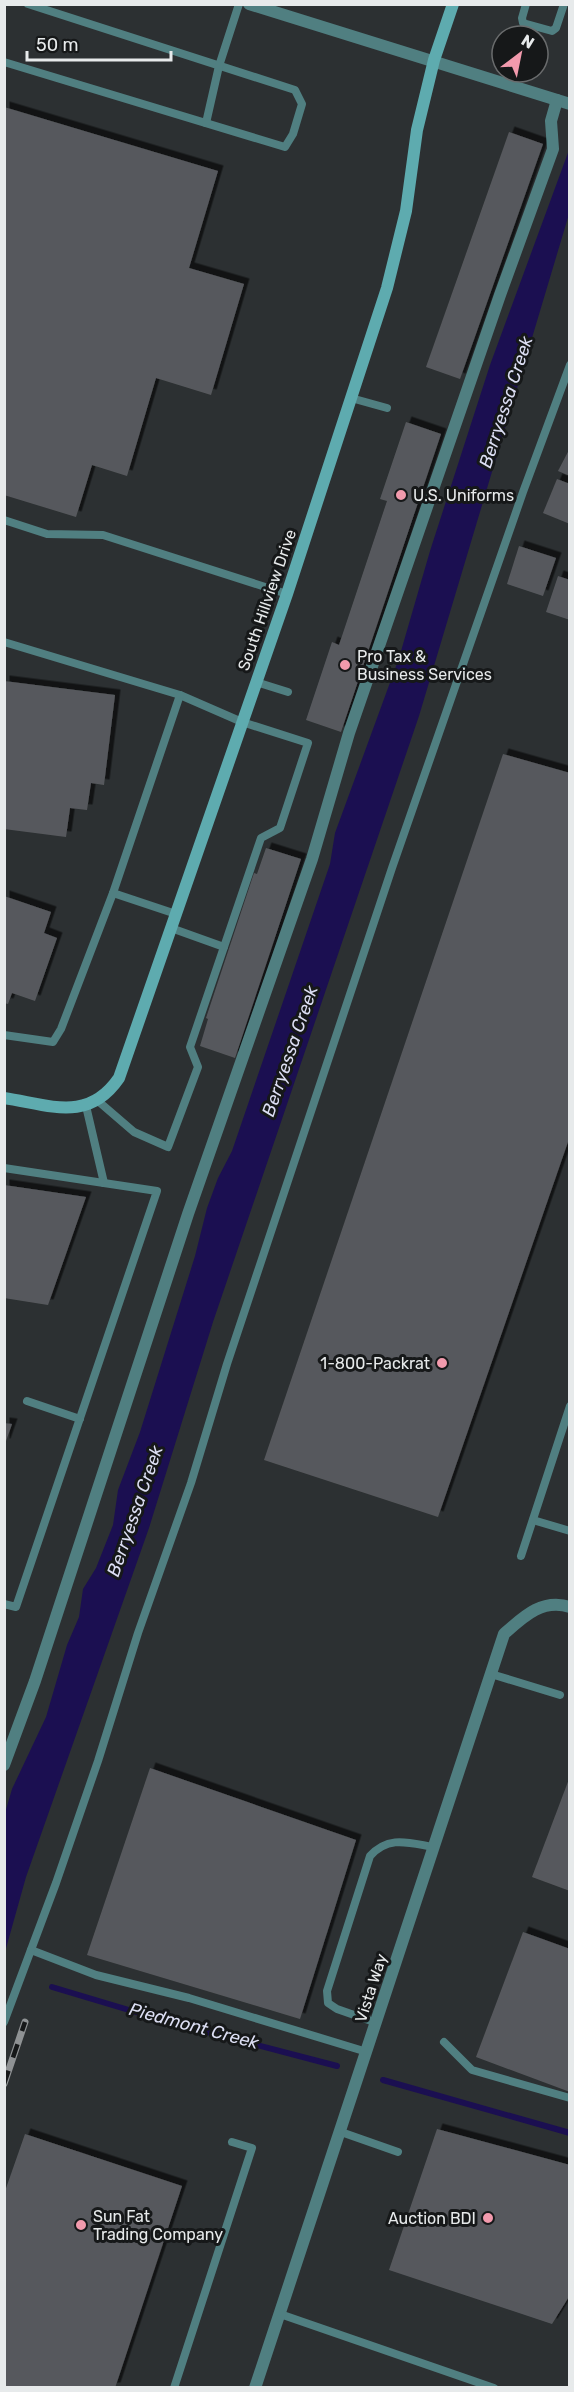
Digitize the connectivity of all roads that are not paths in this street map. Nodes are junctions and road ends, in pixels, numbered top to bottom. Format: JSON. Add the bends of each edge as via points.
{"nodes":[{"id":1,"x":28,"y":4,"type":"edge"},
{"id":2,"x":239,"y":4,"type":"edge"},
{"id":3,"x":249,"y":4,"type":"edge"},
{"id":4,"x":453,"y":4,"type":"edge"},
{"id":5,"x":526,"y":4,"type":"edge"},
{"id":6,"x":564,"y":4,"type":"edge"},
{"id":7,"x":434,"y":60,"type":"junction"},
{"id":8,"x":4,"y":62,"type":"edge"},
{"id":9,"x":219,"y":66,"type":"junction"},
{"id":10,"x":564,"y":102,"type":"edge"},
{"id":11,"x":206,"y":123,"type":"junction"},
{"id":12,"x":570,"y":365,"type":"edge"},
{"id":13,"x":351,"y":398,"type":"junction"},
{"id":14,"x":387,"y":408,"type":"dead end"},
{"id":15,"x":4,"y":520,"type":"edge"},
{"id":16,"x":287,"y":594,"type":"junction"},
{"id":17,"x":4,"y":642,"type":"edge"},
{"id":18,"x":256,"y":682,"type":"junction"},
{"id":19,"x":288,"y":692,"type":"dead end"},
{"id":20,"x":180,"y":695,"type":"junction"},
{"id":21,"x":242,"y":722,"type":"junction"},
{"id":22,"x":113,"y":893,"type":"junction"},
{"id":23,"x":176,"y":914,"type":"junction"},
{"id":24,"x":171,"y":928,"type":"junction"},
{"id":25,"x":224,"y":947,"type":"junction"},
{"id":26,"x":4,"y":1035,"type":"edge"},
{"id":27,"x":4,"y":1098,"type":"edge"},
{"id":28,"x":99,"y":1101,"type":"junction"},
{"id":29,"x":86,"y":1106,"type":"junction"},
{"id":30,"x":4,"y":1168,"type":"edge"},
{"id":31,"x":104,"y":1183,"type":"junction"},
{"id":32,"x":27,"y":1401,"type":"dead end"},
{"id":33,"x":570,"y":1406,"type":"edge"},
{"id":34,"x":80,"y":1419,"type":"junction"},
{"id":35,"x":532,"y":1520,"type":"junction"},
{"id":36,"x":570,"y":1531,"type":"edge"},
{"id":37,"x":521,"y":1556,"type":"dead end"},
{"id":38,"x":4,"y":1604,"type":"edge"},
{"id":39,"x":570,"y":1607,"type":"edge"},
{"id":40,"x":491,"y":1674,"type":"junction"},
{"id":41,"x":560,"y":1695,"type":"dead end"},
{"id":42,"x":4,"y":1765,"type":"edge"},
{"id":43,"x":434,"y":1847,"type":"junction"},
{"id":44,"x":31,"y":1950,"type":"junction"},
{"id":45,"x":4,"y":2022,"type":"edge"},
{"id":46,"x":377,"y":2023,"type":"junction"},
{"id":47,"x":444,"y":2042,"type":"dead end"},
{"id":48,"x":368,"y":2052,"type":"junction"},
{"id":49,"x":570,"y":2098,"type":"edge"},
{"id":50,"x":341,"y":2132,"type":"junction"},
{"id":51,"x":232,"y":2142,"type":"dead end"},
{"id":52,"x":398,"y":2152,"type":"dead end"},
{"id":53,"x":280,"y":2314,"type":"junction"},
{"id":54,"x":174,"y":2388,"type":"edge"},
{"id":55,"x":255,"y":2388,"type":"edge"},
{"id":56,"x":494,"y":2388,"type":"edge"}],
"edges":[{"from":1,"to":9,"type":"lane"},
{"from":2,"to":9,"type":"lane"},
{"from":3,"to":7,"type":"street"},
{"from":4,"to":7,"type":"street","name":"South Hillview Drive"},
{"from":5,"to":6,"type":"lane","via":[[524,23],[552,31]]},
{"from":7,"to":10,"type":"street"},
{"from":7,"to":13,"type":"street","name":"South Hillview Drive","via":[[387,288]]},
{"from":8,"to":11,"type":"lane"},
{"from":9,"to":11,"type":"lane"},
{"from":9,"to":11,"type":"lane","via":[[295,90],[302,104],[285,147]]},
{"from":10,"to":42,"type":"street","via":[[551,121],[553,149],[349,733],[312,859],[188,1214]]},
{"from":12,"to":44,"type":"lane","via":[[392,868],[191,1483]]},
{"from":13,"to":14,"type":"lane"},
{"from":13,"to":16,"type":"street","name":"South Hillview Drive"},
{"from":15,"to":16,"type":"lane","via":[[47,534],[103,535]]},
{"from":16,"to":18,"type":"street","name":"South Hillview Drive"},
{"from":17,"to":20,"type":"lane"},
{"from":18,"to":19,"type":"lane"},
{"from":18,"to":21,"type":"street","name":"South Hillview Drive"},
{"from":20,"to":21,"type":"lane"},
{"from":20,"to":22,"type":"lane"},
{"from":21,"to":23,"type":"street","name":"South Hillview Drive"},
{"from":21,"to":25,"type":"lane","via":[[308,743],[280,828],[261,838]]},
{"from":22,"to":23,"type":"lane"},
{"from":22,"to":26,"type":"lane","via":[[53,1042]]},
{"from":23,"to":24,"type":"street","name":"South Hillview Drive"},
{"from":24,"to":25,"type":"lane"},
{"from":24,"to":28,"type":"street","name":"South Hillview Drive","via":[[119,1078]]},
{"from":25,"to":28,"type":"lane","via":[[190,1047],[198,1067],[168,1148],[134,1132]]},
{"from":27,"to":29,"type":"street","name":"South Hillview Drive","via":[[72,1108]]},
{"from":28,"to":29,"type":"street","name":"South Hillview Drive"},
{"from":29,"to":31,"type":"lane"},
{"from":30,"to":31,"type":"lane"},
{"from":31,"to":34,"type":"lane","via":[[157,1191]]},
{"from":32,"to":34,"type":"lane"},
{"from":33,"to":35,"type":"lane"},
{"from":34,"to":38,"type":"lane","via":[[16,1607]]},
{"from":35,"to":36,"type":"lane"},
{"from":35,"to":37,"type":"lane"},
{"from":39,"to":40,"type":"street","name":"Vista Way","via":[[560,1604],[533,1608],[504,1634]]},
{"from":40,"to":41,"type":"lane"},
{"from":40,"to":43,"type":"street","name":"Vista Way"},
{"from":43,"to":46,"type":"street","name":"Vista Way"},
{"from":43,"to":46,"type":"lane","via":[[395,1841],[378,1847],[370,1856],[327,1991],[328,2003],[336,2009]]},
{"from":44,"to":45,"type":"lane"},
{"from":44,"to":48,"type":"lane","via":[[96,1975],[189,1998]]},
{"from":46,"to":48,"type":"street","name":"Vista Way"},
{"from":47,"to":49,"type":"lane","via":[[472,2070]]},
{"from":48,"to":50,"type":"street","name":"Vista Way"},
{"from":50,"to":52,"type":"lane"},
{"from":50,"to":53,"type":"street","name":"Vista Way"},
{"from":51,"to":54,"type":"lane","via":[[252,2148]]},
{"from":53,"to":55,"type":"street","name":"Vista Way"},
{"from":53,"to":56,"type":"lane"}]}
